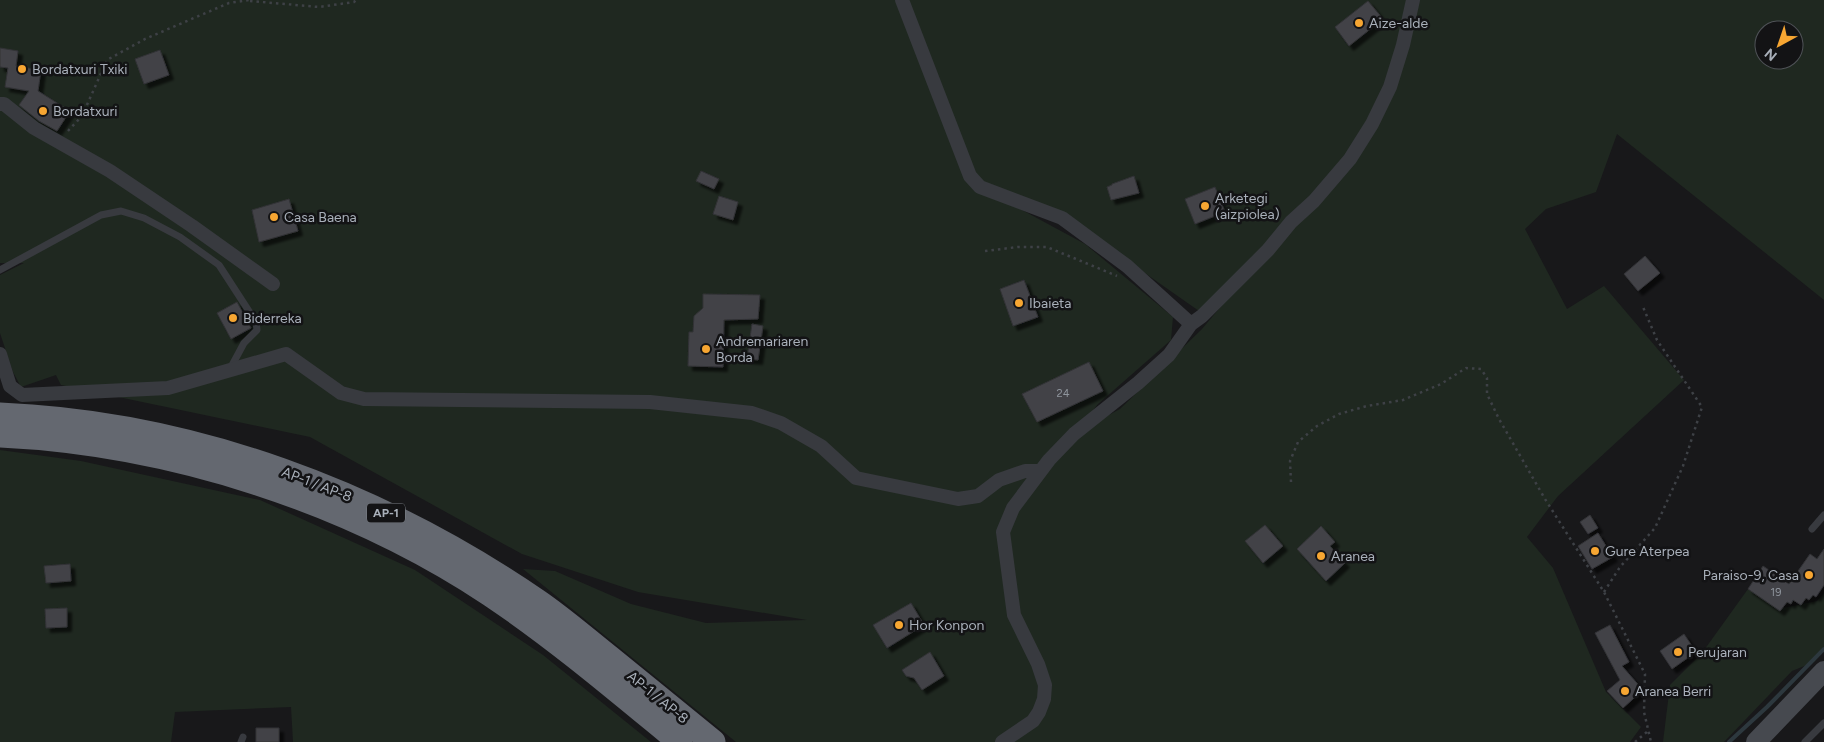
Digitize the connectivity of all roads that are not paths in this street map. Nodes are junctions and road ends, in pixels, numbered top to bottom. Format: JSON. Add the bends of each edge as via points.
{"nodes":[{"id":1,"x":902,"y":0,"type":"edge"},
{"id":2,"x":1413,"y":0,"type":"edge"},
{"id":3,"x":0,"y":104,"type":"edge"},
{"id":4,"x":0,"y":270,"type":"edge"},
{"id":5,"x":273,"y":284,"type":"dead end"},
{"id":6,"x":1191,"y":324,"type":"junction"},
{"id":7,"x":0,"y":354,"type":"edge"},
{"id":8,"x":228,"y":372,"type":"junction"},
{"id":9,"x":0,"y":414,"type":"edge"},
{"id":10,"x":0,"y":436,"type":"edge"},
{"id":11,"x":1040,"y":470,"type":"junction"},
{"id":12,"x":1824,"y":515,"type":"edge"},
{"id":13,"x":1812,"y":529,"type":"dead end"},
{"id":14,"x":1824,"y":672,"type":"edge"},
{"id":15,"x":1824,"y":723,"type":"edge"},
{"id":16,"x":680,"y":742,"type":"edge"},
{"id":17,"x":713,"y":742,"type":"edge"},
{"id":18,"x":1002,"y":742,"type":"edge"},
{"id":19,"x":1756,"y":742,"type":"edge"},
{"id":20,"x":1805,"y":742,"type":"edge"}],
"edges":[{"from":1,"to":6,"type":"street","via":[[970,176],[980,187],[1062,218],[1138,276]]},
{"from":2,"to":6,"type":"street","via":[[1390,87],[1350,159],[1268,250]]},
{"from":3,"to":5,"type":"street","via":[[34,128],[110,171]]},
{"from":4,"to":8,"type":"lane","via":[[101,215],[121,211],[144,218],[180,236],[219,265],[256,322],[257,330],[244,343]]},
{"from":6,"to":11,"type":"street","via":[[1169,355],[1074,434]]},
{"from":7,"to":8,"type":"street","via":[[10,386],[22,395],[168,388]]},
{"from":8,"to":11,"type":"street","via":[[286,354],[341,393],[364,399],[650,402],[752,413],[781,423],[821,446],[856,478],[958,499],[978,496],[999,480]]},
{"from":9,"to":17,"type":"highway","name":"AP-1 / AP-8","number":"AP-1","via":[[106,426],[198,445],[289,472],[376,508],[460,552],[539,602]]},
{"from":10,"to":16,"type":"highway","name":"AP-1 / AP-8","number":"AP-1","via":[[57,440],[149,454],[238,477],[334,512],[408,548],[488,594],[564,647]]},
{"from":11,"to":18,"type":"street","via":[[1013,508],[1003,532],[1014,615],[1038,664],[1045,685],[1044,699],[1032,721]]},
{"from":12,"to":13,"type":"lane"},
{"from":14,"to":19,"type":"street"},
{"from":15,"to":20,"type":"lane"}]}
